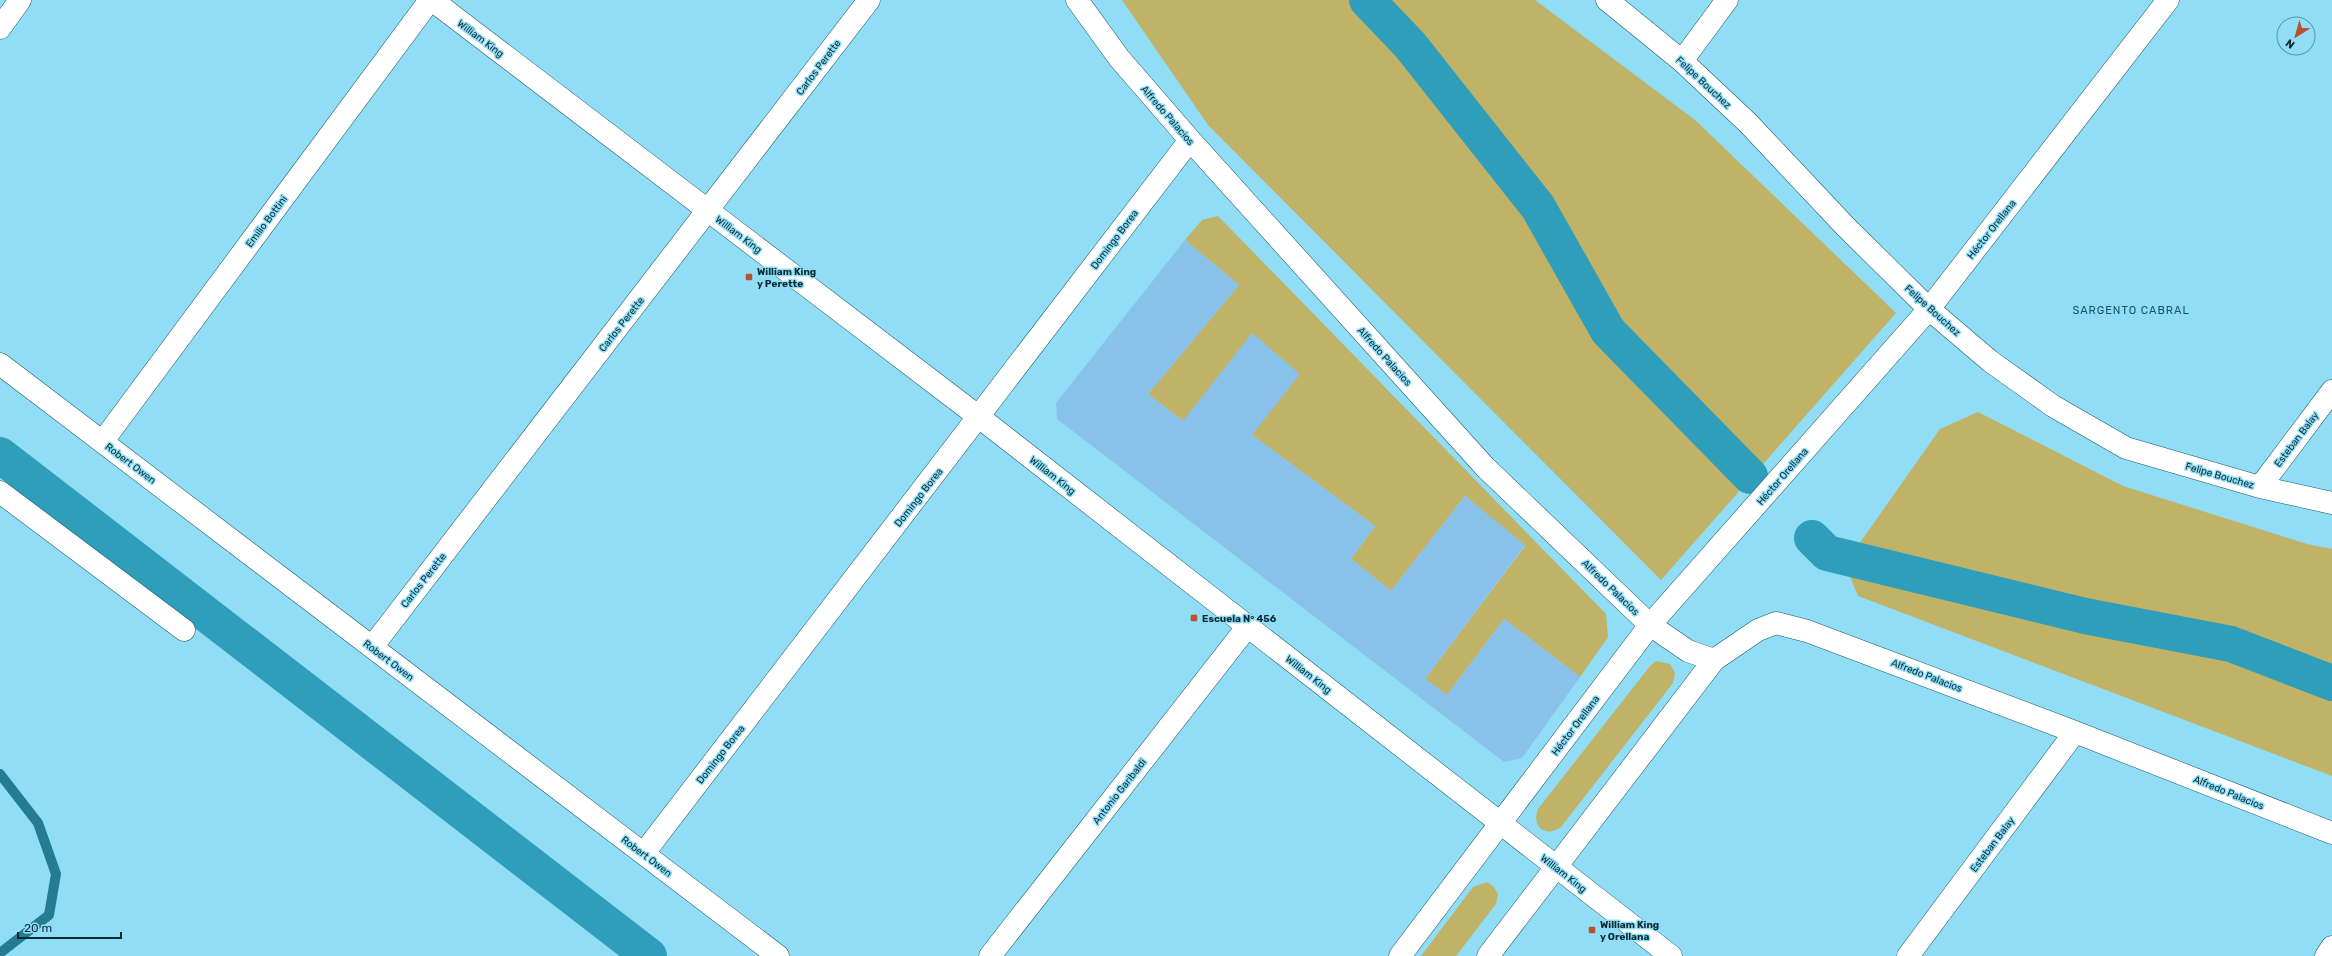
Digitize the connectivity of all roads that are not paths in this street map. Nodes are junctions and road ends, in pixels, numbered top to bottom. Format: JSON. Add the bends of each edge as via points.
{"nodes":[{"id":1,"x":20,"y":0,"type":"edge"},
{"id":2,"x":431,"y":0,"type":"edge"},
{"id":3,"x":869,"y":0,"type":"edge"},
{"id":4,"x":1077,"y":0,"type":"edge"},
{"id":5,"x":1607,"y":0,"type":"edge"},
{"id":6,"x":1726,"y":0,"type":"edge"},
{"id":7,"x":2168,"y":0,"type":"edge"},
{"id":8,"x":0,"y":28,"type":"edge"},
{"id":9,"x":1682,"y":61,"type":"junction"},
{"id":10,"x":1190,"y":140,"type":"junction"},
{"id":11,"x":708,"y":210,"type":"junction"},
{"id":12,"x":1929,"y":309,"type":"junction"},
{"id":13,"x":0,"y":364,"type":"edge"},
{"id":14,"x":2332,"y":391,"type":"edge"},
{"id":15,"x":979,"y":417,"type":"junction"},
{"id":16,"x":103,"y":441,"type":"junction"},
{"id":17,"x":2260,"y":487,"type":"junction"},
{"id":18,"x":0,"y":492,"type":"edge"},
{"id":19,"x":2332,"y":503,"type":"edge"},
{"id":20,"x":1650,"y":625,"type":"junction"},
{"id":21,"x":1248,"y":626,"type":"junction"},
{"id":22,"x":184,"y":630,"type":"dead end"},
{"id":23,"x":372,"y":647,"type":"junction"},
{"id":24,"x":1714,"y":660,"type":"junction"},
{"id":25,"x":2075,"y":732,"type":"junction"},
{"id":26,"x":1501,"y":823,"type":"junction"},
{"id":27,"x":2332,"y":833,"type":"edge"},
{"id":28,"x":644,"y":853,"type":"junction"},
{"id":29,"x":1556,"y":867,"type":"junction"},
{"id":30,"x":2332,"y":947,"type":"edge"},
{"id":31,"x":778,"y":956,"type":"edge"},
{"id":32,"x":990,"y":956,"type":"edge"},
{"id":33,"x":1400,"y":956,"type":"edge"},
{"id":34,"x":1488,"y":956,"type":"edge"},
{"id":35,"x":1671,"y":956,"type":"edge"},
{"id":36,"x":1908,"y":956,"type":"edge"},
{"id":37,"x":2326,"y":956,"type":"edge"}],
"edges":[{"from":1,"to":8,"type":"street"},
{"from":2,"to":11,"type":"street","name":"William King"},
{"from":2,"to":16,"type":"street","name":"Emilio Bottini"},
{"from":3,"to":11,"type":"street","name":"Carlos Perette"},
{"from":4,"to":10,"type":"street","name":"Alfredo Palacios","via":[[1119,58]]},
{"from":5,"to":9,"type":"street","name":"Felipe Bouchez"},
{"from":6,"to":9,"type":"street"},
{"from":7,"to":12,"type":"street","name":"Héctor Orellana"},
{"from":9,"to":12,"type":"street","name":"Felipe Bouchez","via":[[1748,123],[1845,226]]},
{"from":10,"to":15,"type":"street","name":"Domingo Borea"},
{"from":10,"to":20,"type":"street","name":"Alfredo Palacios","via":[[1485,467]]},
{"from":11,"to":15,"type":"street","name":"William King"},
{"from":11,"to":23,"type":"street","name":"Carlos Perette"},
{"from":12,"to":17,"type":"street","name":"Felipe Bouchez","via":[[1990,361],[2053,406],[2126,448]]},
{"from":12,"to":20,"type":"street","name":"Héctor Orellana"},
{"from":13,"to":16,"type":"street","name":"Robert Owen"},
{"from":14,"to":17,"type":"street","name":"Esteban Balay"},
{"from":15,"to":21,"type":"street","name":"William King"},
{"from":15,"to":28,"type":"street","name":"Domingo Borea"},
{"from":16,"to":23,"type":"street","name":"Robert Owen"},
{"from":17,"to":19,"type":"street","name":"Felipe Bouchez"},
{"from":18,"to":22,"type":"street"},
{"from":20,"to":24,"type":"street","name":"Alfredo Palacios","via":[[1688,651]]},
{"from":20,"to":26,"type":"street","name":"Héctor Orellana"},
{"from":21,"to":26,"type":"street","name":"William King"},
{"from":21,"to":32,"type":"street","name":"Antonio Garibaldi"},
{"from":23,"to":28,"type":"street","name":"Robert Owen"},
{"from":24,"to":25,"type":"street","name":"Alfredo Palacios","via":[[1758,630],[1776,623],[1837,641]]},
{"from":24,"to":29,"type":"street"},
{"from":25,"to":27,"type":"street","name":"Alfredo Palacios"},
{"from":25,"to":36,"type":"street","name":"Esteban Balay"},
{"from":26,"to":29,"type":"street","name":"William King"},
{"from":26,"to":33,"type":"street","name":"Héctor Orellana"},
{"from":28,"to":31,"type":"street","name":"Robert Owen"},
{"from":29,"to":34,"type":"street"},
{"from":29,"to":35,"type":"street","name":"William King"},
{"from":30,"to":37,"type":"street"}]}
